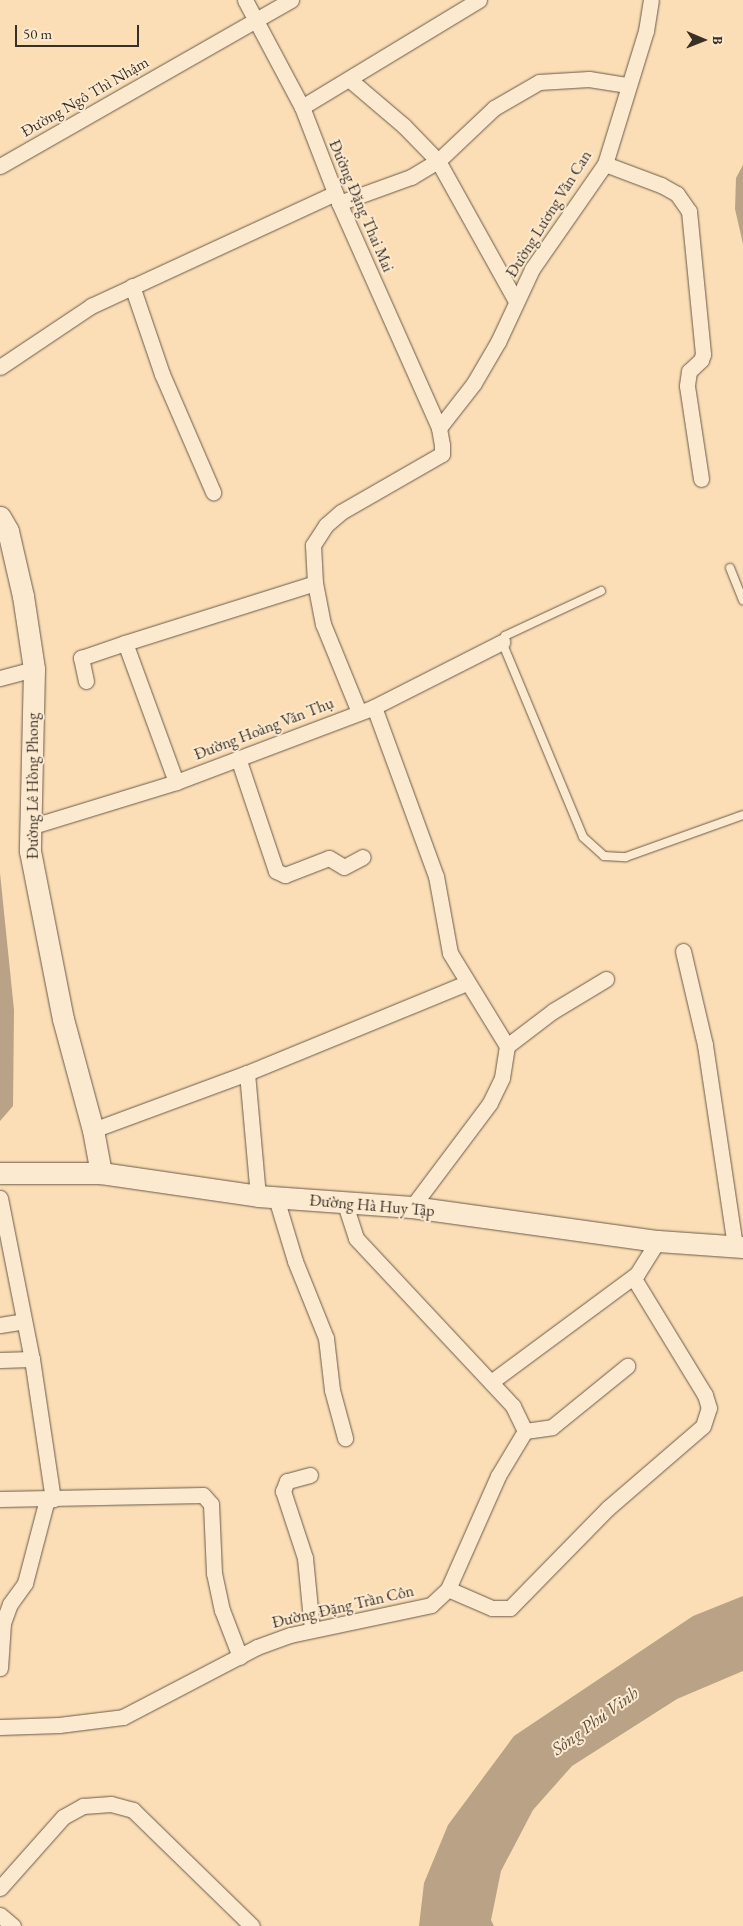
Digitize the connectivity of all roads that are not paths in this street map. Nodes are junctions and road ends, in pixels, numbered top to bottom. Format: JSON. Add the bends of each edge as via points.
{"nodes":[{"id":1,"x":245,"y":0,"type":"edge"},
{"id":2,"x":291,"y":0,"type":"edge"},
{"id":3,"x":479,"y":0,"type":"edge"},
{"id":4,"x":651,"y":0,"type":"edge"},
{"id":5,"x":255,"y":20,"type":"junction"},
{"id":6,"x":350,"y":80,"type":"junction"},
{"id":7,"x":628,"y":85,"type":"junction"},
{"id":8,"x":302,"y":107,"type":"junction"},
{"id":9,"x":438,"y":161,"type":"junction"},
{"id":10,"x":605,"y":164,"type":"junction"},
{"id":11,"x":0,"y":166,"type":"edge"},
{"id":12,"x":337,"y":198,"type":"junction"},
{"id":13,"x":132,"y":286,"type":"junction"},
{"id":14,"x":516,"y":301,"type":"junction"},
{"id":15,"x":0,"y":366,"type":"edge"},
{"id":16,"x":439,"y":428,"type":"junction"},
{"id":17,"x":701,"y":479,"type":"dead end"},
{"id":18,"x":213,"y":492,"type":"dead end"},
{"id":19,"x":0,"y":516,"type":"edge"},
{"id":20,"x":730,"y":568,"type":"dead end"},
{"id":21,"x":315,"y":583,"type":"junction"},
{"id":22,"x":601,"y":591,"type":"dead end"},
{"id":23,"x":743,"y":600,"type":"edge"},
{"id":24,"x":502,"y":642,"type":"junction"},
{"id":25,"x":125,"y":643,"type":"junction"},
{"id":26,"x":34,"y":669,"type":"junction"},
{"id":27,"x":0,"y":678,"type":"edge"},
{"id":28,"x":86,"y":681,"type":"dead end"},
{"id":29,"x":374,"y":707,"type":"junction"},
{"id":30,"x":359,"y":712,"type":"junction"},
{"id":31,"x":238,"y":758,"type":"junction"},
{"id":32,"x":176,"y":782,"type":"junction"},
{"id":33,"x":743,"y":815,"type":"edge"},
{"id":34,"x":30,"y":827,"type":"junction"},
{"id":35,"x":363,"y":857,"type":"dead end"},
{"id":36,"x":683,"y":951,"type":"dead end"},
{"id":37,"x":606,"y":979,"type":"dead end"},
{"id":38,"x":466,"y":983,"type":"junction"},
{"id":39,"x":507,"y":1046,"type":"junction"},
{"id":40,"x":247,"y":1072,"type":"junction"},
{"id":41,"x":93,"y":1130,"type":"junction"},
{"id":42,"x":0,"y":1173,"type":"edge"},
{"id":43,"x":100,"y":1173,"type":"junction"},
{"id":44,"x":267,"y":1197,"type":"junction"},
{"id":45,"x":0,"y":1198,"type":"edge"},
{"id":46,"x":345,"y":1204,"type":"junction"},
{"id":47,"x":412,"y":1207,"type":"junction"},
{"id":48,"x":658,"y":1241,"type":"junction"},
{"id":49,"x":739,"y":1246,"type":"edge"},
{"id":50,"x":633,"y":1277,"type":"junction"},
{"id":51,"x":24,"y":1321,"type":"junction"},
{"id":52,"x":0,"y":1325,"type":"edge"},
{"id":53,"x":32,"y":1359,"type":"junction"},
{"id":54,"x":0,"y":1360,"type":"edge"},
{"id":55,"x":627,"y":1366,"type":"dead end"},
{"id":56,"x":491,"y":1382,"type":"junction"},
{"id":57,"x":525,"y":1431,"type":"junction"},
{"id":58,"x":345,"y":1438,"type":"dead end"},
{"id":59,"x":310,"y":1475,"type":"dead end"},
{"id":60,"x":0,"y":1499,"type":"edge"},
{"id":61,"x":50,"y":1499,"type":"junction"},
{"id":62,"x":448,"y":1589,"type":"junction"},
{"id":63,"x":312,"y":1630,"type":"junction"},
{"id":64,"x":240,"y":1657,"type":"junction"},
{"id":65,"x":0,"y":1668,"type":"edge"},
{"id":66,"x":0,"y":1727,"type":"edge"},
{"id":67,"x":0,"y":1888,"type":"edge"},
{"id":68,"x":0,"y":1915,"type":"edge"},
{"id":69,"x":13,"y":1926,"type":"edge"},
{"id":70,"x":252,"y":1926,"type":"edge"}],
"edges":[{"from":1,"to":5,"type":"street","name":"Đường Đặng Thai Mai"},
{"from":2,"to":5,"type":"street","name":"Đường Ngô Thì Nhậm"},
{"from":3,"to":6,"type":"street"},
{"from":4,"to":7,"type":"street","name":"Đường Lương Văn Can","via":[[646,31]]},
{"from":5,"to":8,"type":"street","name":"Đường Đặng Thai Mai"},
{"from":5,"to":11,"type":"street","name":"Đường Ngô Thì Nhậm"},
{"from":6,"to":8,"type":"street"},
{"from":6,"to":9,"type":"street","via":[[404,126]]},
{"from":7,"to":9,"type":"street","via":[[589,79],[539,82],[494,108]]},
{"from":7,"to":10,"type":"street","name":"Đường Lương Văn Can"},
{"from":8,"to":12,"type":"street","name":"Đường Đặng Thai Mai"},
{"from":9,"to":12,"type":"street","via":[[411,177]]},
{"from":9,"to":14,"type":"street"},
{"from":10,"to":14,"type":"street","name":"Đường Lương Văn Can","via":[[532,270]]},
{"from":10,"to":17,"type":"street","via":[[661,185],[677,194],[689,211],[703,354],[689,371],[687,386]]},
{"from":12,"to":13,"type":"street"},
{"from":12,"to":16,"type":"street","name":"Đường Đặng Thai Mai"},
{"from":13,"to":15,"type":"street","via":[[90,306]]},
{"from":13,"to":18,"type":"street","via":[[162,374]]},
{"from":14,"to":16,"type":"street","name":"Đường Lương Văn Can","via":[[498,342],[474,383]]},
{"from":16,"to":21,"type":"street","via":[[442,454],[341,512],[326,525],[313,545]]},
{"from":19,"to":26,"type":"main road","name":"Đường Lê Hồng Phong","via":[[8,531]]},
{"from":20,"to":23,"type":"lane"},
{"from":21,"to":25,"type":"street"},
{"from":21,"to":30,"type":"street","via":[[323,624]]},
{"from":22,"to":24,"type":"lane","via":[[505,636]]},
{"from":24,"to":29,"type":"street","name":"Đường Hoàng Văn Thụ"},
{"from":24,"to":33,"type":"lane","via":[[583,837],[593,850],[604,856],[626,857]]},
{"from":25,"to":28,"type":"street","via":[[81,658]]},
{"from":25,"to":32,"type":"street"},
{"from":26,"to":27,"type":"street"},
{"from":26,"to":34,"type":"main road","name":"Đường Lê Hồng Phong"},
{"from":29,"to":30,"type":"street","name":"Đường Hoàng Văn Thụ"},
{"from":29,"to":38,"type":"street","via":[[436,876],[450,953]]},
{"from":30,"to":31,"type":"street","name":"Đường Hoàng Văn Thụ"},
{"from":31,"to":32,"type":"street","name":"Đường Hoàng Văn Thụ"},
{"from":31,"to":35,"type":"street","via":[[276,871],[285,875],[329,858],[344,867]]},
{"from":32,"to":34,"type":"street","name":"Đường Hoàng Văn Thụ"},
{"from":34,"to":41,"type":"main road","name":"Đường Lê Hồng Phong","via":[[30,850],[63,1019]]},
{"from":36,"to":49,"type":"street","via":[[705,1045]]},
{"from":37,"to":39,"type":"street","via":[[553,1011]]},
{"from":38,"to":39,"type":"street"},
{"from":38,"to":40,"type":"street"},
{"from":39,"to":47,"type":"street","via":[[502,1078],[490,1103]]},
{"from":40,"to":41,"type":"street"},
{"from":40,"to":44,"type":"street"},
{"from":41,"to":43,"type":"main road","name":"Đường Lê Hồng Phong"},
{"from":42,"to":43,"type":"main road","name":"Đường Hà Huy Tập"},
{"from":43,"to":44,"type":"main road","name":"Đường Hà Huy Tập"},
{"from":44,"to":46,"type":"main road","name":"Đường Hà Huy Tập"},
{"from":44,"to":58,"type":"street","via":[[326,1338],[332,1390]]},
{"from":45,"to":51,"type":"street"},
{"from":46,"to":47,"type":"main road","name":"Đường Hà Huy Tập"},
{"from":46,"to":56,"type":"street","via":[[356,1238]]},
{"from":47,"to":48,"type":"main road","name":"Đường Hà Huy Tập"},
{"from":48,"to":49,"type":"main road","name":"Đường Hà Huy Tập"},
{"from":48,"to":50,"type":"street"},
{"from":50,"to":56,"type":"street"},
{"from":50,"to":62,"type":"street","via":[[705,1395],[709,1408],[703,1426],[608,1508],[510,1608],[492,1608]]},
{"from":51,"to":52,"type":"street"},
{"from":51,"to":53,"type":"street"},
{"from":53,"to":54,"type":"street"},
{"from":53,"to":61,"type":"street"},
{"from":55,"to":57,"type":"street","via":[[552,1427]]},
{"from":56,"to":57,"type":"street","via":[[513,1406]]},
{"from":57,"to":62,"type":"street","name":"Đường Đặng Trần Côn","via":[[498,1476]]},
{"from":59,"to":63,"type":"street","via":[[286,1481],[282,1491],[305,1558]]},
{"from":60,"to":61,"type":"street"},
{"from":61,"to":64,"type":"street","via":[[195,1493],[207,1498],[212,1518],[214,1573],[222,1610]]},
{"from":61,"to":65,"type":"street","via":[[25,1583],[10,1604],[3,1623]]},
{"from":62,"to":63,"type":"street","name":"Đường Đặng Trần Côn","via":[[431,1605]]},
{"from":63,"to":64,"type":"street","name":"Đường Đặng Trần Côn","via":[[257,1646]]},
{"from":64,"to":66,"type":"street","name":"Đường Đặng Trần Côn","via":[[124,1718]]},
{"from":67,"to":70,"type":"street","via":[[63,1817],[83,1806],[111,1804],[133,1810]]},
{"from":68,"to":69,"type":"street"}]}
